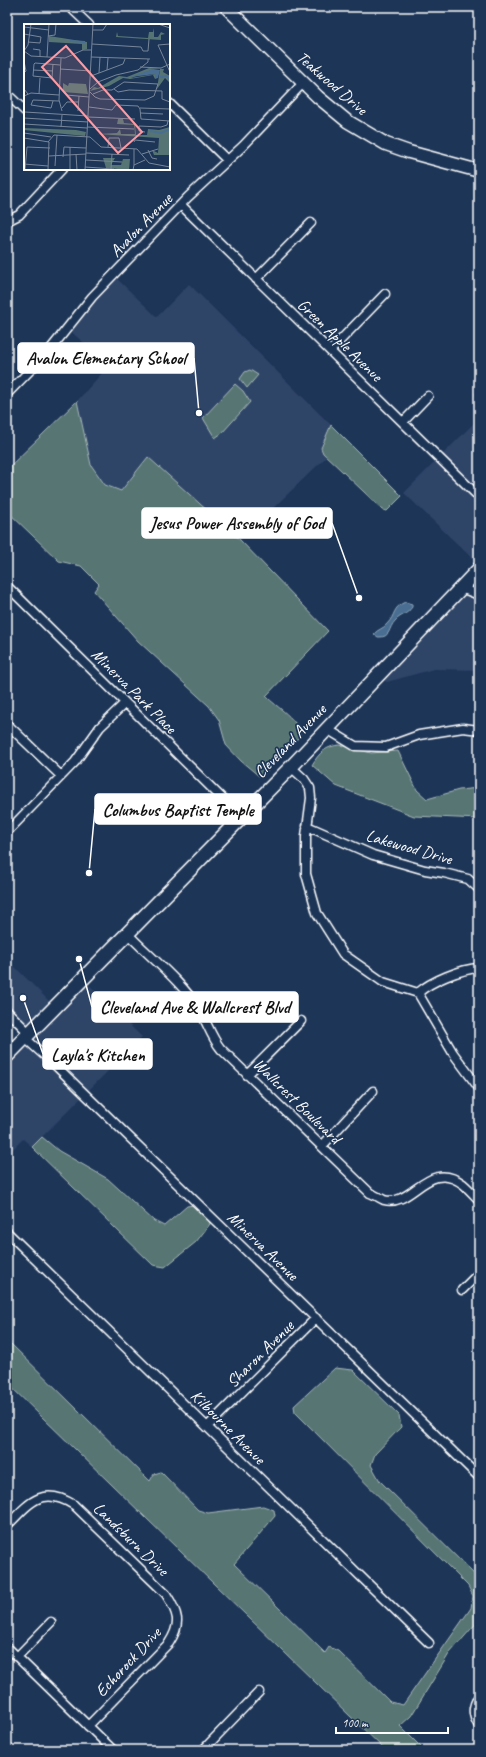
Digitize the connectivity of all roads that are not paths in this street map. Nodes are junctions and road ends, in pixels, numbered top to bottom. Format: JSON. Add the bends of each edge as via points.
{"nodes":[{"id":1,"x":70,"y":7,"type":"edge"},
{"id":2,"x":229,"y":8,"type":"edge"},
{"id":3,"x":88,"y":24,"type":"edge"},
{"id":4,"x":304,"y":82,"type":"junction"},
{"id":5,"x":7,"y":94,"type":"edge"},
{"id":6,"x":170,"y":104,"type":"edge"},
{"id":7,"x":24,"y":111,"type":"edge"},
{"id":8,"x":227,"y":160,"type":"junction"},
{"id":9,"x":61,"y":170,"type":"edge"},
{"id":10,"x":479,"y":171,"type":"edge"},
{"id":11,"x":181,"y":205,"type":"junction"},
{"id":12,"x":7,"y":221,"type":"edge"},
{"id":13,"x":311,"y":223,"type":"dead end"},
{"id":14,"x":256,"y":279,"type":"junction"},
{"id":15,"x":385,"y":294,"type":"dead end"},
{"id":16,"x":330,"y":351,"type":"junction"},
{"id":17,"x":7,"y":394,"type":"edge"},
{"id":18,"x":428,"y":396,"type":"dead end"},
{"id":19,"x":403,"y":422,"type":"junction"},
{"id":20,"x":479,"y":497,"type":"edge"},
{"id":21,"x":479,"y":569,"type":"edge"},
{"id":22,"x":7,"y":586,"type":"edge"},
{"id":23,"x":461,"y":588,"type":"junction"},
{"id":24,"x":479,"y":595,"type":"edge"},
{"id":25,"x":125,"y":703,"type":"junction"},
{"id":26,"x":7,"y":724,"type":"edge"},
{"id":27,"x":327,"y":729,"type":"junction"},
{"id":28,"x":479,"y":730,"type":"edge"},
{"id":29,"x":291,"y":767,"type":"junction"},
{"id":30,"x":61,"y":776,"type":"junction"},
{"id":31,"x":241,"y":817,"type":"junction"},
{"id":32,"x":307,"y":826,"type":"junction"},
{"id":33,"x":7,"y":832,"type":"edge"},
{"id":34,"x":479,"y":889,"type":"edge"},
{"id":35,"x":127,"y":933,"type":"junction"},
{"id":36,"x":479,"y":968,"type":"edge"},
{"id":37,"x":418,"y":993,"type":"junction"},
{"id":38,"x":7,"y":1011,"type":"edge"},
{"id":39,"x":301,"y":1021,"type":"dead end"},
{"id":40,"x":27,"y":1036,"type":"junction"},
{"id":41,"x":7,"y":1056,"type":"edge"},
{"id":42,"x":248,"y":1075,"type":"junction"},
{"id":43,"x":479,"y":1088,"type":"edge"},
{"id":44,"x":373,"y":1091,"type":"dead end"},
{"id":45,"x":322,"y":1146,"type":"junction"},
{"id":46,"x":479,"y":1200,"type":"edge"},
{"id":47,"x":7,"y":1232,"type":"edge"},
{"id":48,"x":479,"y":1273,"type":"edge"},
{"id":49,"x":462,"y":1290,"type":"dead end"},
{"id":50,"x":316,"y":1318,"type":"junction"},
{"id":51,"x":207,"y":1427,"type":"junction"},
{"id":52,"x":479,"y":1476,"type":"edge"},
{"id":53,"x":7,"y":1526,"type":"edge"},
{"id":54,"x":177,"y":1614,"type":"joint"},
{"id":55,"x":51,"y":1622,"type":"dead end"},
{"id":56,"x":430,"y":1643,"type":"dead end"},
{"id":57,"x":7,"y":1647,"type":"edge"},
{"id":58,"x":17,"y":1657,"type":"junction"},
{"id":59,"x":259,"y":1692,"type":"dead end"},
{"id":60,"x":479,"y":1696,"type":"edge"},
{"id":61,"x":88,"y":1726,"type":"junction"},
{"id":62,"x":479,"y":1726,"type":"edge"},
{"id":63,"x":113,"y":1750,"type":"edge"},
{"id":64,"x":203,"y":1750,"type":"edge"}],
"edges":[{"from":1,"to":3,"type":"street"},
{"from":2,"to":4,"type":"street","name":"Teakwood Drive"},
{"from":4,"to":8,"type":"street","name":"Avalon Avenue"},
{"from":4,"to":10,"type":"street","name":"Teakwood Drive","via":[[347,121],[386,144]]},
{"from":5,"to":7,"type":"street"},
{"from":6,"to":8,"type":"street"},
{"from":8,"to":11,"type":"street","name":"Avalon Avenue"},
{"from":9,"to":12,"type":"street","via":[[18,215]]},
{"from":11,"to":14,"type":"street","name":"Green Apple Avenue"},
{"from":11,"to":17,"type":"street","name":"Avalon Avenue","via":[[92,297],[49,351]]},
{"from":13,"to":14,"type":"street"},
{"from":14,"to":16,"type":"street","name":"Green Apple Avenue"},
{"from":15,"to":16,"type":"street"},
{"from":16,"to":19,"type":"street","name":"Green Apple Avenue"},
{"from":18,"to":19,"type":"street"},
{"from":19,"to":20,"type":"street","name":"Green Apple Avenue"},
{"from":21,"to":23,"type":"main road","name":"Cleveland Avenue"},
{"from":22,"to":25,"type":"street","name":"Minerva Park Place"},
{"from":23,"to":24,"type":"street"},
{"from":23,"to":27,"type":"main road","name":"Cleveland Avenue"},
{"from":25,"to":30,"type":"street","via":[[100,727],[75,762]]},
{"from":25,"to":31,"type":"street","name":"Minerva Park Place"},
{"from":26,"to":30,"type":"street"},
{"from":27,"to":28,"type":"street","via":[[355,746],[386,747],[419,736],[463,728]]},
{"from":27,"to":29,"type":"main road","name":"Cleveland Avenue"},
{"from":29,"to":31,"type":"main road","name":"Cleveland Avenue"},
{"from":29,"to":32,"type":"street","via":[[310,788]]},
{"from":30,"to":33,"type":"street"},
{"from":31,"to":35,"type":"main road","name":"Cleveland Avenue"},
{"from":32,"to":34,"type":"street","name":"Lakewood Drive","via":[[372,856],[468,879]]},
{"from":32,"to":37,"type":"street","via":[[306,874],[317,912],[343,954],[383,982]]},
{"from":35,"to":40,"type":"main road","name":"Cleveland Avenue"},
{"from":35,"to":42,"type":"street","name":"Wallcrest Boulevard","via":[[188,995],[199,1009],[216,1043]]},
{"from":36,"to":37,"type":"street","via":[[446,977]]},
{"from":37,"to":43,"type":"street","via":[[453,1053]]},
{"from":38,"to":40,"type":"street","name":"Minerva Avenue"},
{"from":39,"to":42,"type":"street"},
{"from":40,"to":41,"type":"main road","name":"Cleveland Avenue"},
{"from":40,"to":50,"type":"street","name":"Minerva Avenue"},
{"from":42,"to":45,"type":"street","name":"Wallcrest Boulevard"},
{"from":44,"to":45,"type":"street"},
{"from":45,"to":46,"type":"street","name":"Wallcrest Boulevard","via":[[370,1193],[386,1200],[402,1198],[438,1177],[452,1178],[463,1184]]},
{"from":47,"to":51,"type":"street","name":"Kilbourne Avenue"},
{"from":48,"to":49,"type":"street"},
{"from":50,"to":51,"type":"street","name":"Sharon Avenue"},
{"from":50,"to":52,"type":"street","name":"Minerva Avenue"},
{"from":51,"to":56,"type":"street","name":"Kilbourne Avenue"},
{"from":53,"to":54,"type":"street","name":"Landsburn Drive","via":[[35,1500],[48,1496],[62,1498],[74,1505],[166,1594]]},
{"from":54,"to":61,"type":"street","name":"Echorock Drive","via":[[175,1633],[169,1643]]},
{"from":55,"to":58,"type":"street"},
{"from":57,"to":58,"type":"street"},
{"from":58,"to":61,"type":"street"},
{"from":59,"to":64,"type":"street"},
{"from":60,"to":62,"type":"street","via":[[474,1707],[474,1718]]},
{"from":61,"to":63,"type":"street"}]}
